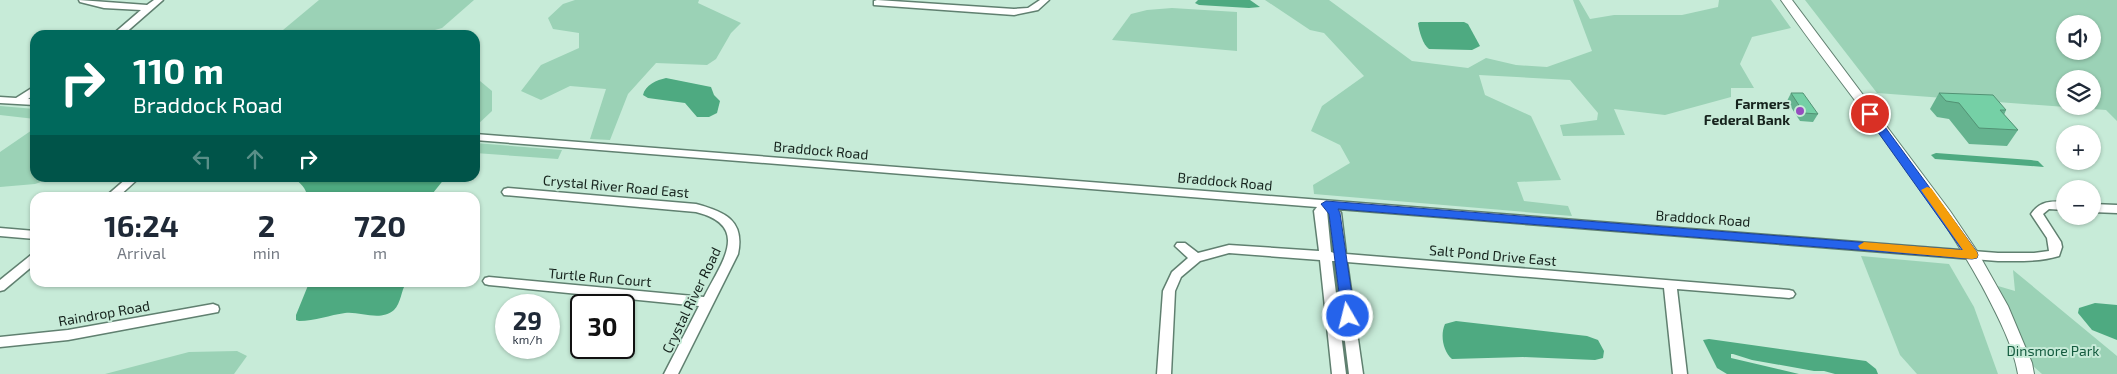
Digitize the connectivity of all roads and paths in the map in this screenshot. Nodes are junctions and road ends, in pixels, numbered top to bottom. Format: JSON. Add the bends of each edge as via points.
{"nodes":[{"id":1,"x":83,"y":0,"type":"edge"},
{"id":2,"x":159,"y":0,"type":"edge"},
{"id":3,"x":1045,"y":0,"type":"edge"},
{"id":4,"x":1786,"y":0,"type":"edge"},
{"id":5,"x":877,"y":2,"type":"dead end"},
{"id":6,"x":149,"y":8,"type":"junction"},
{"id":7,"x":123,"y":30,"type":"edge"},
{"id":8,"x":30,"y":93,"type":"edge"},
{"id":9,"x":0,"y":100,"type":"edge"},
{"id":10,"x":18,"y":101,"type":"junction"},
{"id":11,"x":30,"y":102,"type":"edge"},
{"id":12,"x":480,"y":137,"type":"edge"},
{"id":13,"x":128,"y":182,"type":"edge"},
{"id":14,"x":116,"y":192,"type":"edge"},
{"id":15,"x":508,"y":192,"type":"dead end"},
{"id":16,"x":1326,"y":204,"type":"junction"},
{"id":17,"x":2056,"y":206,"type":"edge"},
{"id":18,"x":2101,"y":208,"type":"edge"},
{"id":19,"x":2117,"y":209,"type":"edge"},
{"id":20,"x":720,"y":216,"type":"joint"},
{"id":21,"x":0,"y":232,"type":"edge"},
{"id":22,"x":30,"y":235,"type":"edge"},
{"id":23,"x":1181,"y":246,"type":"dead end"},
{"id":24,"x":1972,"y":255,"type":"junction"},
{"id":25,"x":1325,"y":256,"type":"junction"},
{"id":26,"x":1340,"y":257,"type":"junction"},
{"id":27,"x":1196,"y":258,"type":"junction"},
{"id":28,"x":30,"y":262,"type":"edge"},
{"id":29,"x":489,"y":281,"type":"dead end"},
{"id":30,"x":1670,"y":284,"type":"junction"},
{"id":31,"x":0,"y":287,"type":"edge"},
{"id":32,"x":1790,"y":294,"type":"dead end"},
{"id":33,"x":708,"y":302,"type":"junction"},
{"id":34,"x":213,"y":309,"type":"dead end"},
{"id":35,"x":0,"y":342,"type":"edge"},
{"id":36,"x":671,"y":374,"type":"edge"},
{"id":37,"x":1164,"y":374,"type":"edge"},
{"id":38,"x":1339,"y":374,"type":"edge"},
{"id":39,"x":1356,"y":374,"type":"edge"},
{"id":40,"x":1680,"y":374,"type":"edge"},
{"id":41,"x":2026,"y":374,"type":"edge"}],
"edges":[{"from":1,"to":6,"type":"street"},
{"from":2,"to":6,"type":"street"},
{"from":3,"to":5,"type":"street","via":[[1034,12]]},
{"from":4,"to":24,"type":"main road"},
{"from":6,"to":7,"type":"street"},
{"from":8,"to":10,"type":"street"},
{"from":9,"to":10,"type":"street"},
{"from":10,"to":11,"type":"street"},
{"from":12,"to":16,"type":"street","name":"Braddock Road"},
{"from":13,"to":14,"type":"street"},
{"from":15,"to":20,"type":"street","name":"Crystal River Road East","via":[[696,208]]},
{"from":16,"to":24,"type":"street","name":"Braddock Road"},
{"from":16,"to":25,"type":"street","via":[[1320,211]]},
{"from":16,"to":26,"type":"street","via":[[1334,213]]},
{"from":17,"to":24,"type":"street","name":"Braddock Road","via":[[2040,208],[2037,214],[2055,240],[2055,253],[2033,258]]},
{"from":18,"to":19,"type":"street"},
{"from":20,"to":33,"type":"street","name":"Crystal River Road","via":[[733,228],[735,243]]},
{"from":21,"to":22,"type":"street"},
{"from":23,"to":27,"type":"street"},
{"from":24,"to":41,"type":"main road","via":[[2000,306]]},
{"from":25,"to":26,"type":"street","name":"Salt Pond Drive East"},
{"from":25,"to":27,"type":"street","name":"Salt Pond Drive East","via":[[1229,249]]},
{"from":25,"to":38,"type":"street"},
{"from":26,"to":30,"type":"street","name":"Salt Pond Drive East"},
{"from":26,"to":39,"type":"street"},
{"from":27,"to":37,"type":"street","via":[[1176,275],[1169,290]]},
{"from":28,"to":31,"type":"street"},
{"from":29,"to":33,"type":"street","name":"Turtle Run Court"},
{"from":30,"to":32,"type":"street","name":"Salt Pond Drive East"},
{"from":30,"to":40,"type":"street"},
{"from":33,"to":36,"type":"street","name":"Crystal River Road"},
{"from":34,"to":35,"type":"street","name":"Raindrop Road","via":[[68,335]]}]}
